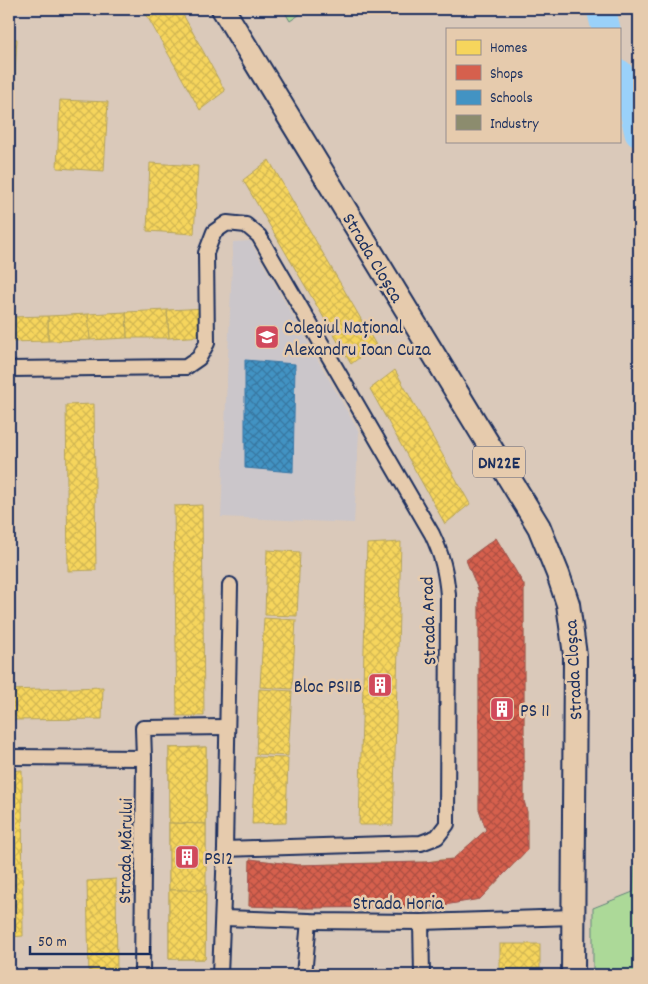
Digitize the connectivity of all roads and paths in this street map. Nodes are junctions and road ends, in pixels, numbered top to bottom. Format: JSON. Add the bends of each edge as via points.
{"nodes":[{"id":1,"x":223,"y":9,"type":"edge"},
{"id":2,"x":9,"y":369,"type":"edge"},
{"id":3,"x":230,"y":585,"type":"dead end"},
{"id":4,"x":228,"y":726,"type":"junction"},
{"id":5,"x":9,"y":756,"type":"edge"},
{"id":6,"x":144,"y":758,"type":"junction"},
{"id":7,"x":225,"y":849,"type":"junction"},
{"id":8,"x":574,"y":917,"type":"junction"},
{"id":9,"x":223,"y":918,"type":"junction"},
{"id":10,"x":309,"y":921,"type":"junction"},
{"id":11,"x":421,"y":922,"type":"junction"},
{"id":12,"x":142,"y":975,"type":"edge"},
{"id":13,"x":220,"y":975,"type":"edge"},
{"id":14,"x":304,"y":975,"type":"edge"},
{"id":15,"x":422,"y":975,"type":"edge"},
{"id":16,"x":574,"y":975,"type":"edge"}],
"edges":[{"from":1,"to":8,"type":"main road","name":"Strada Cloșca","number":"DN22E","via":[[539,527],[558,574],[568,604],[575,655]]},
{"from":2,"to":7,"type":"street","name":"Strada Arad","via":[[186,368],[199,358],[207,343],[206,254],[214,232],[227,223],[246,225],[258,236],[440,551],[448,595],[447,824],[437,836],[421,843]]},
{"from":3,"to":4,"type":"street"},
{"from":4,"to":6,"type":"street","name":"Strada Mărului","via":[[143,728]]},
{"from":4,"to":7,"type":"street"},
{"from":5,"to":6,"type":"street"},
{"from":6,"to":12,"type":"street","name":"Strada Mărului"},
{"from":7,"to":9,"type":"street"},
{"from":8,"to":11,"type":"street","name":"Strada Horia"},
{"from":8,"to":16,"type":"main road","name":"Strada Cloșca","number":"DN22E"},
{"from":9,"to":10,"type":"street","name":"Strada Horia"},
{"from":9,"to":13,"type":"street"},
{"from":10,"to":11,"type":"street","name":"Strada Horia"},
{"from":10,"to":14,"type":"street"},
{"from":11,"to":15,"type":"street"}]}
